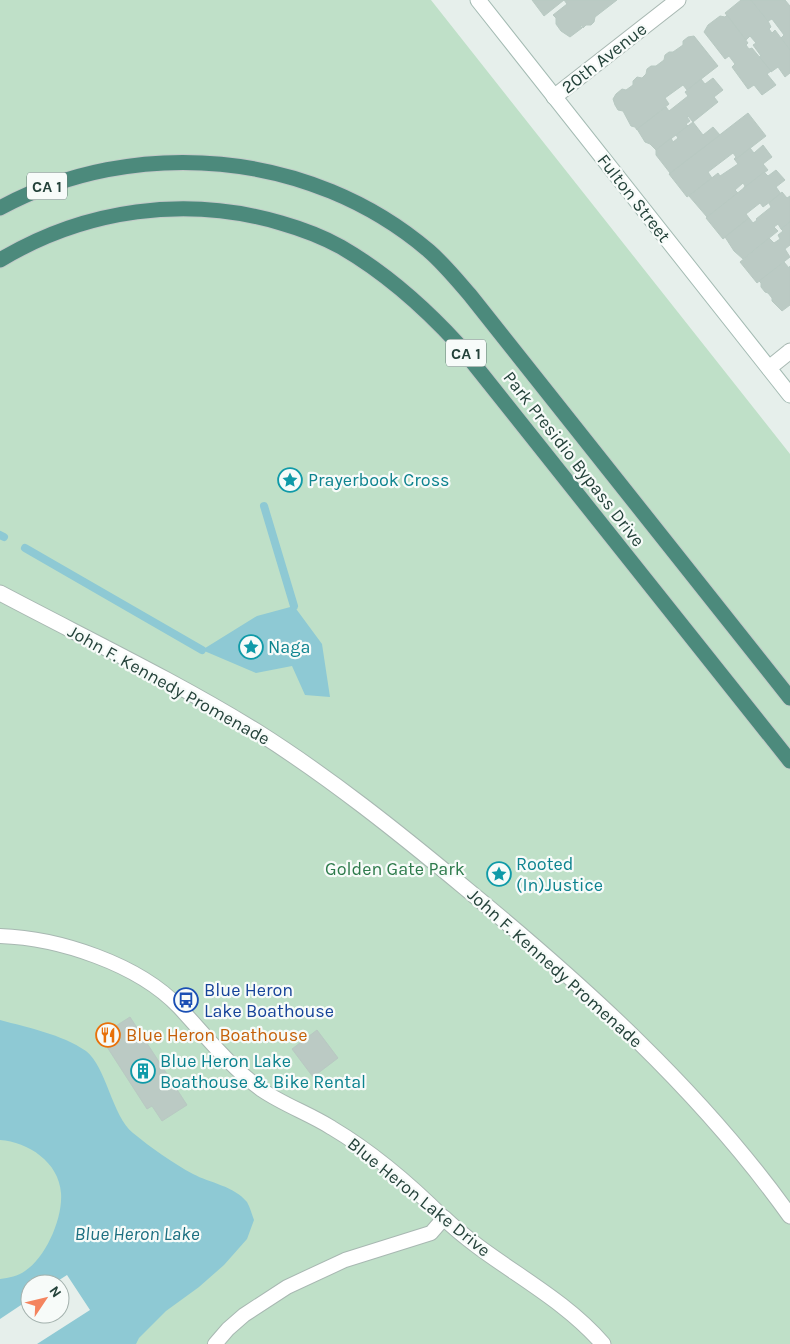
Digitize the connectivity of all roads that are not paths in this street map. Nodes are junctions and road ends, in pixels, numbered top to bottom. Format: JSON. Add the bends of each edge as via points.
{"nodes":[{"id":1,"x":478,"y":0,"type":"edge"},
{"id":2,"x":678,"y":0,"type":"edge"},
{"id":3,"x":554,"y":97,"type":"junction"},
{"id":4,"x":0,"y":208,"type":"edge"},
{"id":5,"x":0,"y":260,"type":"edge"},
{"id":6,"x":790,"y":351,"type":"edge"},
{"id":7,"x":769,"y":368,"type":"junction"},
{"id":8,"x":790,"y":395,"type":"edge"},
{"id":9,"x":0,"y":593,"type":"edge"},
{"id":10,"x":790,"y":698,"type":"edge"},
{"id":11,"x":790,"y":761,"type":"edge"},
{"id":12,"x":0,"y":936,"type":"edge"},
{"id":13,"x":790,"y":1216,"type":"edge"},
{"id":14,"x":444,"y":1218,"type":"junction"},
{"id":15,"x":215,"y":1344,"type":"edge"},
{"id":16,"x":603,"y":1344,"type":"edge"}],
"edges":[{"from":1,"to":3,"type":"street","name":"Fulton Street"},
{"from":2,"to":3,"type":"street","name":"20th Avenue"},
{"from":3,"to":7,"type":"street","name":"Fulton Street"},
{"from":4,"to":10,"type":"highway","name":"Park Presidio Bypass Drive","number":"CA 1","via":[[39,189],[97,171],[126,165],[187,161],[249,167],[286,176],[336,193],[386,220],[429,252],[470,295]]},
{"from":5,"to":11,"type":"highway","name":"Park Presidio Bypass Drive","number":"CA 1","via":[[82,223],[133,211],[187,208],[241,213],[276,221],[317,236],[362,259],[400,288],[458,344]]},
{"from":6,"to":7,"type":"street"},
{"from":7,"to":8,"type":"street","name":"Fulton Street"},
{"from":9,"to":13,"type":"street","name":"John F. Kennedy Promenade","via":[[250,728],[420,851],[561,970],[671,1074],[739,1148]]},
{"from":12,"to":14,"type":"lane","name":"Blue Heron Lake Drive","via":[[55,944],[113,964],[148,982],[180,1007],[212,1045],[248,1079],[354,1142],[411,1186]]},
{"from":14,"to":15,"type":"lane","via":[[431,1233],[345,1260],[287,1287],[244,1315]]},
{"from":14,"to":16,"type":"street","name":"Blue Heron Lake Drive","via":[[478,1248],[570,1311]]}]}
